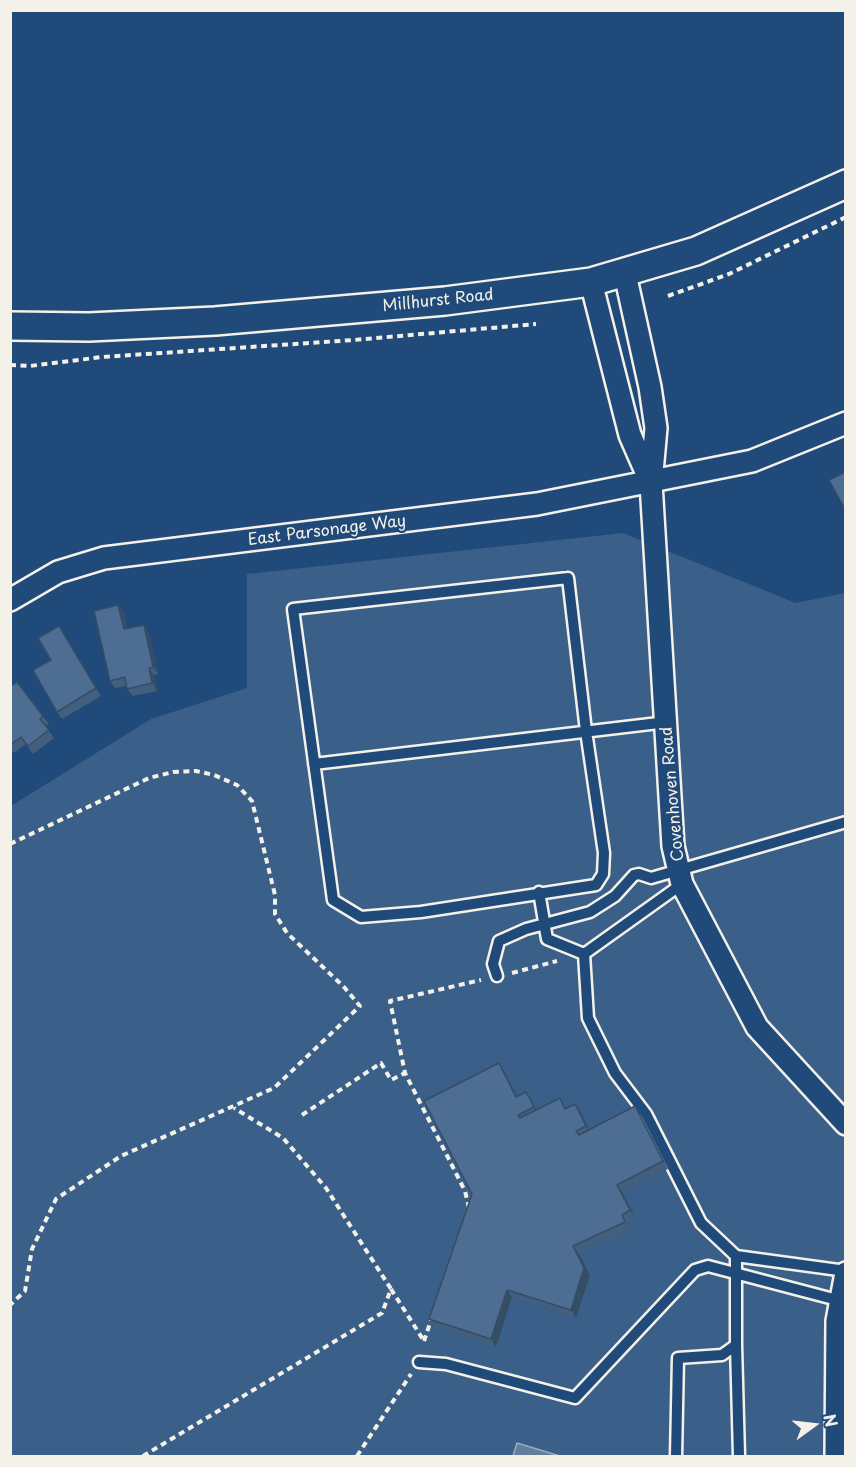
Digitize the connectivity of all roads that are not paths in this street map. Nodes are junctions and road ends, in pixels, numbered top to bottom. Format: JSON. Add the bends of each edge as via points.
{"nodes":[{"id":1,"x":846,"y":184,"type":"edge"},
{"id":2,"x":625,"y":274,"type":"junction"},
{"id":3,"x":591,"y":282,"type":"junction"},
{"id":4,"x":10,"y":326,"type":"edge"},
{"id":5,"x":846,"y":423,"type":"edge"},
{"id":6,"x":651,"y":483,"type":"junction"},
{"id":7,"x":10,"y":600,"type":"edge"},
{"id":8,"x":666,"y":722,"type":"junction"},
{"id":9,"x":586,"y":731,"type":"junction"},
{"id":10,"x":315,"y":764,"type":"junction"},
{"id":11,"x":846,"y":822,"type":"edge"},
{"id":12,"x":681,"y":877,"type":"junction"},
{"id":13,"x":539,"y":892,"type":"junction"},
{"id":14,"x":544,"y":925,"type":"junction"},
{"id":15,"x":584,"y":954,"type":"junction"},
{"id":16,"x":497,"y":976,"type":"road end"},
{"id":17,"x":846,"y":1124,"type":"edge"},
{"id":18,"x":736,"y":1256,"type":"junction"},
{"id":19,"x":846,"y":1272,"type":"edge"},
{"id":20,"x":736,"y":1273,"type":"junction"},
{"id":21,"x":843,"y":1301,"type":"edge"},
{"id":22,"x":736,"y":1345,"type":"junction"},
{"id":23,"x":419,"y":1362,"type":"road end"},
{"id":24,"x":841,"y":1395,"type":"edge"},
{"id":25,"x":676,"y":1456,"type":"edge"},
{"id":26,"x":739,"y":1456,"type":"edge"},
{"id":27,"x":836,"y":1456,"type":"edge"}],
"edges":[{"from":1,"to":2,"type":"street","name":"Millhurst Road","via":[[696,251]]},
{"from":2,"to":3,"type":"street","name":"Millhurst Road"},
{"from":2,"to":6,"type":"street","name":"Covenhoven Road","via":[[656,428]]},
{"from":3,"to":4,"type":"street","name":"Millhurst Road","via":[[445,301],[215,321]]},
{"from":3,"to":6,"type":"street","name":"Covenhoven Road","via":[[630,435]]},
{"from":5,"to":6,"type":"street","name":"East Parsonage Way","via":[[752,461]]},
{"from":6,"to":7,"type":"street","name":"East Parsonage Way","via":[[481,511],[104,558],[58,572]]},
{"from":6,"to":8,"type":"street","name":"Covenhoven Road"},
{"from":8,"to":9,"type":"lane"},
{"from":8,"to":12,"type":"street","name":"Covenhoven Road","via":[[674,846]]},
{"from":9,"to":10,"type":"lane"},
{"from":9,"to":10,"type":"lane","via":[[568,578],[293,609]]},
{"from":9,"to":13,"type":"lane","via":[[604,853],[603,874],[596,885]]},
{"from":10,"to":13,"type":"lane","via":[[333,900],[361,917],[421,912]]},
{"from":11,"to":12,"type":"lane"},
{"from":12,"to":14,"type":"lane","via":[[634,875],[615,896],[590,912]]},
{"from":12,"to":15,"type":"lane"},
{"from":12,"to":17,"type":"street","name":"Covenhoven Road","via":[[757,1027]]},
{"from":13,"to":14,"type":"lane"},
{"from":14,"to":15,"type":"lane","via":[[547,939]]},
{"from":14,"to":16,"type":"lane","via":[[499,941],[493,964]]},
{"from":15,"to":18,"type":"lane","via":[[588,1018],[615,1073],[646,1114],[701,1223]]},
{"from":18,"to":19,"type":"lane"},
{"from":18,"to":20,"type":"lane"},
{"from":19,"to":21,"type":"street"},
{"from":20,"to":21,"type":"lane"},
{"from":20,"to":22,"type":"lane"},
{"from":20,"to":23,"type":"lane","via":[[708,1266],[694,1270],[575,1398],[446,1364]]},
{"from":21,"to":24,"type":"street","via":[[837,1321]]},
{"from":22,"to":25,"type":"lane","via":[[722,1355],[678,1358]]},
{"from":22,"to":26,"type":"lane"},
{"from":24,"to":27,"type":"street"}]}
